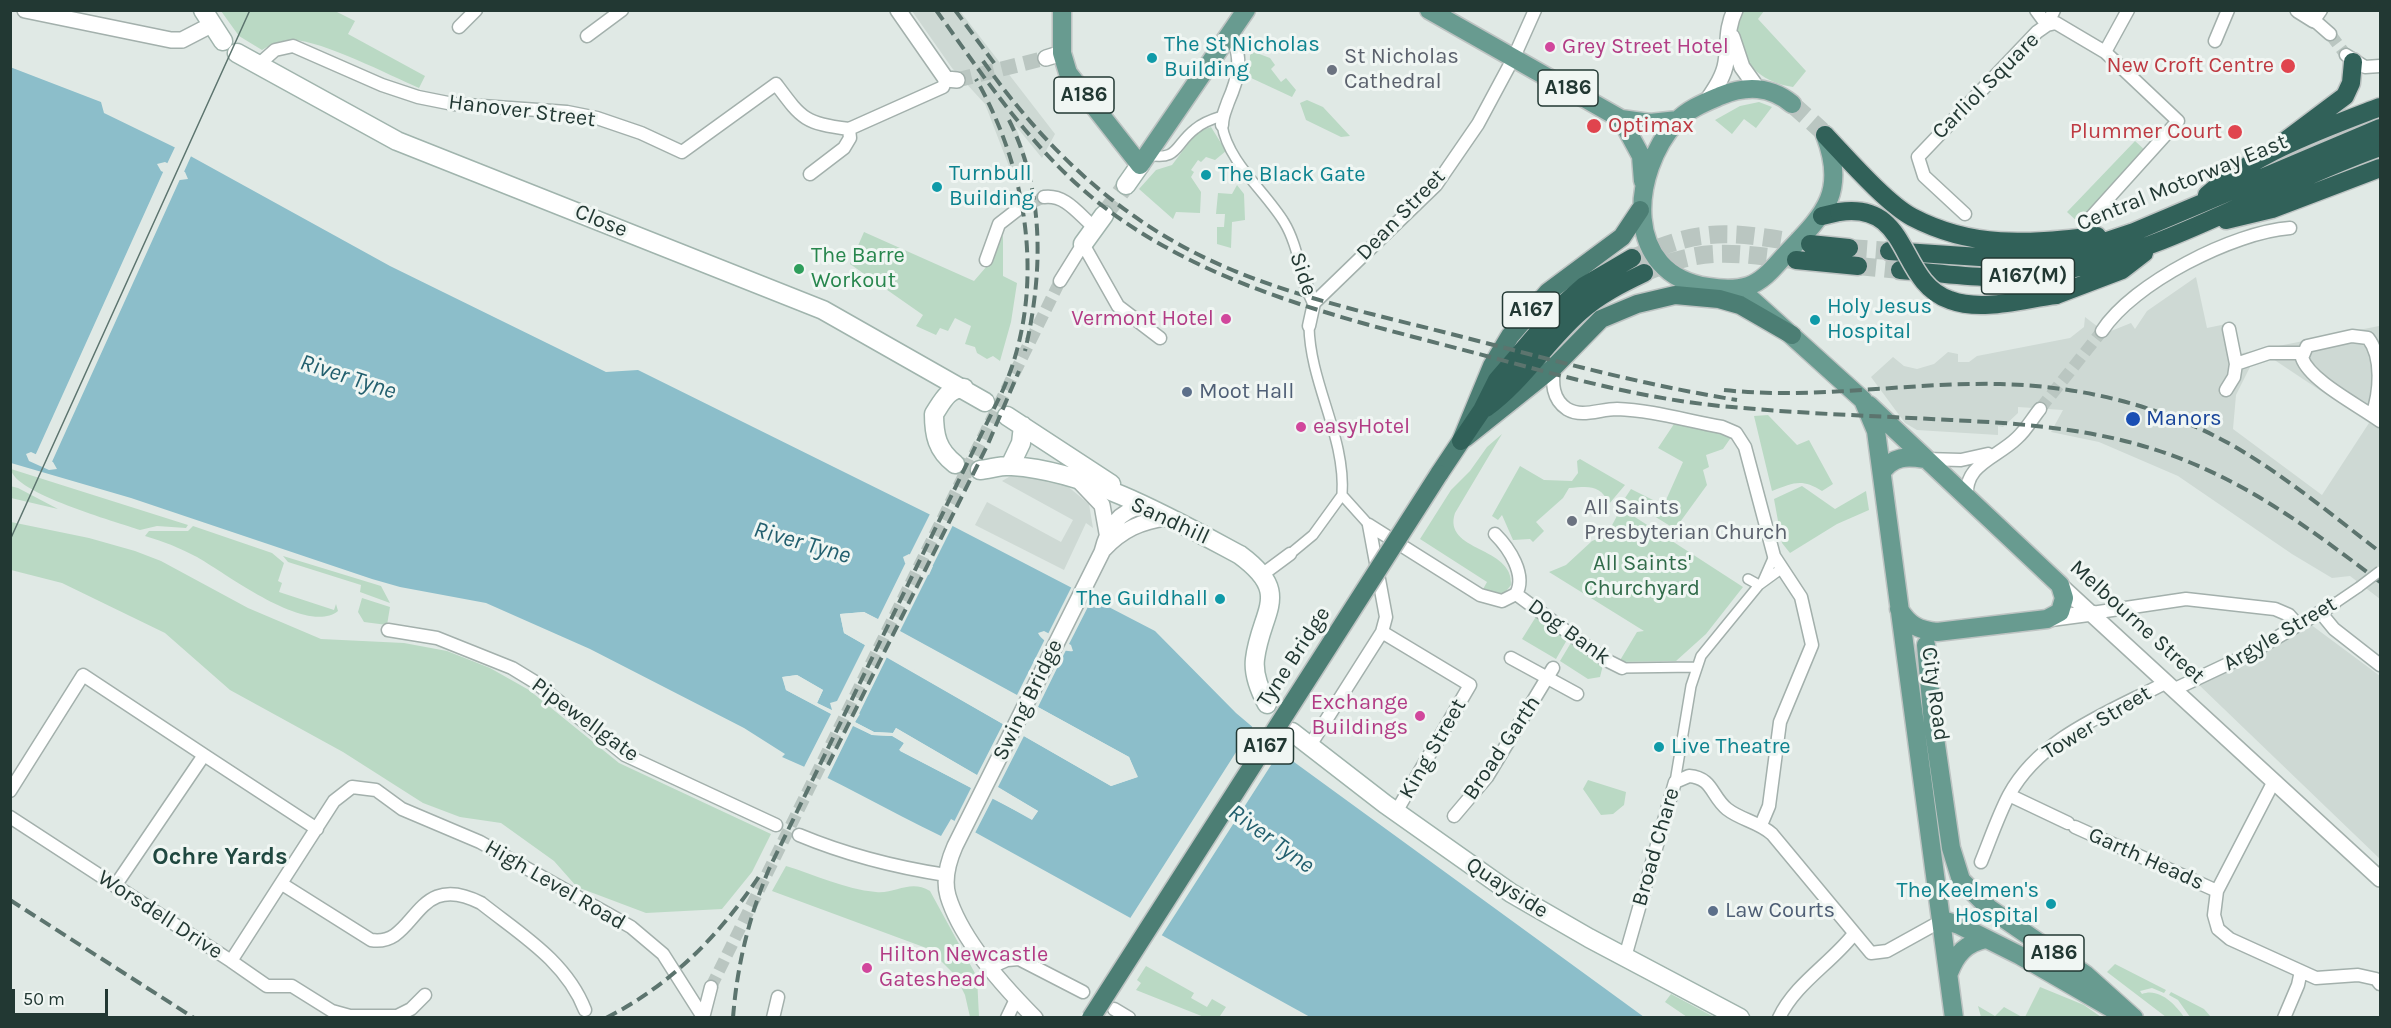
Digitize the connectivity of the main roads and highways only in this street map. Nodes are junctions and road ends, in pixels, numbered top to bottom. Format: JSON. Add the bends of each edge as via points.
{"nodes":[{"id":1,"x":1062,"y":10,"type":"edge"},
{"id":2,"x":1246,"y":10,"type":"edge"},
{"id":3,"x":1429,"y":10,"type":"edge"},
{"id":4,"x":207,"y":18,"type":"edge"},
{"id":5,"x":223,"y":40,"type":"dead end"},
{"id":6,"x":237,"y":53,"type":"dead end"},
{"id":7,"x":2350,"y":59,"type":"tunnel mouth"},
{"id":8,"x":1792,"y":104,"type":"tunnel mouth"},
{"id":9,"x":2380,"y":107,"type":"edge"},
{"id":10,"x":1622,"y":119,"type":"junction"},
{"id":11,"x":1678,"y":120,"type":"junction"},
{"id":12,"x":2380,"y":128,"type":"edge"},
{"id":13,"x":1823,"y":133,"type":"joint"},
{"id":14,"x":2380,"y":147,"type":"edge"},
{"id":15,"x":2272,"y":152,"type":"junction"},
{"id":16,"x":1144,"y":160,"type":"junction"},
{"id":17,"x":2376,"y":171,"type":"edge"},
{"id":18,"x":1643,"y":183,"type":"junction"},
{"id":19,"x":1126,"y":185,"type":"tunnel mouth"},
{"id":20,"x":2194,"y":206,"type":"junction"},
{"id":21,"x":1641,"y":210,"type":"junction"},
{"id":22,"x":1831,"y":214,"type":"junction"},
{"id":23,"x":1100,"y":222,"type":"tunnel mouth"},
{"id":24,"x":2209,"y":222,"type":"junction"},
{"id":25,"x":2134,"y":232,"type":"junction"},
{"id":26,"x":1083,"y":244,"type":"road end"},
{"id":27,"x":1810,"y":244,"type":"tunnel mouth"},
{"id":28,"x":2152,"y":247,"type":"junction"},
{"id":29,"x":1849,"y":248,"type":"tunnel mouth"},
{"id":30,"x":1889,"y":251,"type":"tunnel mouth"},
{"id":31,"x":1632,"y":258,"type":"tunnel mouth"},
{"id":32,"x":1796,"y":260,"type":"tunnel mouth"},
{"id":33,"x":1858,"y":266,"type":"tunnel mouth"},
{"id":34,"x":1900,"y":270,"type":"tunnel mouth"},
{"id":35,"x":1644,"y":273,"type":"tunnel mouth"},
{"id":36,"x":1766,"y":275,"type":"junction"},
{"id":37,"x":1740,"y":289,"type":"junction"},
{"id":38,"x":1766,"y":311,"type":"junction"},
{"id":39,"x":1792,"y":335,"type":"junction"},
{"id":40,"x":905,"y":358,"type":"junction"},
{"id":41,"x":964,"y":388,"type":"junction"},
{"id":42,"x":1863,"y":400,"type":"junction"},
{"id":43,"x":985,"y":402,"type":"dead end"},
{"id":44,"x":1482,"y":411,"type":"junction"},
{"id":45,"x":934,"y":414,"type":"junction"},
{"id":46,"x":1007,"y":416,"type":"dead end"},
{"id":47,"x":1023,"y":426,"type":"junction"},
{"id":48,"x":1461,"y":441,"type":"junction"},
{"id":49,"x":1924,"y":459,"type":"junction"},
{"id":50,"x":954,"y":464,"type":"tunnel mouth"},
{"id":51,"x":1010,"y":466,"type":"junction"},
{"id":52,"x":980,"y":470,"type":"tunnel mouth"},
{"id":53,"x":1882,"y":472,"type":"junction"},
{"id":54,"x":1143,"y":506,"type":"junction"},
{"id":55,"x":1899,"y":609,"type":"junction"},
{"id":56,"x":1931,"y":639,"type":"junction"},
{"id":57,"x":1909,"y":682,"type":"junction"},
{"id":58,"x":1267,"y":704,"type":"dead end"},
{"id":59,"x":1292,"y":732,"type":"dead end"},
{"id":60,"x":1943,"y":920,"type":"junction"},
{"id":61,"x":1986,"y":939,"type":"junction"},
{"id":62,"x":1949,"y":973,"type":"junction"},
{"id":63,"x":1952,"y":997,"type":"junction"},
{"id":64,"x":1091,"y":1017,"type":"edge"},
{"id":65,"x":1740,"y":1017,"type":"edge"},
{"id":66,"x":1945,"y":1017,"type":"edge"},
{"id":67,"x":1954,"y":1017,"type":"edge"},
{"id":68,"x":2128,"y":1017,"type":"edge"},
{"id":69,"x":2134,"y":1017,"type":"edge"}],
"edges":[{"from":1,"to":16,"type":"main road","number":"A186","via":[[1054,56]]},
{"from":2,"to":16,"type":"main road"},
{"from":3,"to":10,"type":"main road","number":"A186"},
{"from":4,"to":5,"type":"main road"},
{"from":6,"to":40,"type":"main road","name":"Close","via":[[390,138],[819,309]]},
{"from":7,"to":15,"type":"highway","number":"A167(M)","via":[[2351,83],[2345,96],[2302,125]]},
{"from":8,"to":11,"type":"main road","via":[[1776,92],[1757,88],[1729,92]]},
{"from":9,"to":15,"type":"highway","number":"A167(M)"},
{"from":10,"to":11,"type":"main road","number":"A186","via":[[1650,123]]},
{"from":10,"to":18,"type":"main road","number":"A186","via":[[1641,156]]},
{"from":11,"to":18,"type":"main road"},
{"from":12,"to":20,"type":"highway","name":"Central Motorway East","number":"A167(M)"},
{"from":13,"to":22,"type":"main road","via":[[1833,155],[1835,173]]},
{"from":13,"to":25,"type":"highway","number":"A167(M)","via":[[1911,217],[1961,237],[2026,244]]},
{"from":14,"to":24,"type":"highway","name":"Central Motorway East","number":"A167(M)","via":[[2273,190]]},
{"from":15,"to":20,"type":"highway","number":"A167(M)","via":[[2232,173]]},
{"from":16,"to":19,"type":"main road"},
{"from":17,"to":24,"type":"highway","number":"A167(M)","via":[[2272,209]]},
{"from":18,"to":21,"type":"main road"},
{"from":20,"to":25,"type":"highway","name":"Central Motorway East","number":"A167(M)"},
{"from":21,"to":37,"type":"main road","via":[[1652,248],[1672,274],[1702,286]]},
{"from":21,"to":48,"type":"highway","number":"A167","via":[[1622,237],[1548,292],[1516,328],[1492,366]]},
{"from":22,"to":28,"type":"highway","number":"A167(M)","bridge":true,"via":[[1861,211],[1882,218],[1898,236],[1920,277],[1935,292],[1965,304],[2056,295],[2122,270]]},
{"from":22,"to":36,"type":"main road"},
{"from":23,"to":26,"type":"main road"},
{"from":24,"to":28,"type":"highway","name":"Central Motorway East","number":"A167(M)"},
{"from":25,"to":30,"type":"highway","name":"Central Motorway East","number":"A167(M)","via":[[2054,256],[1995,258]]},
{"from":27,"to":29,"type":"highway"},
{"from":28,"to":34,"type":"highway","name":"Central Motorway East","number":"A167(M)","via":[[2038,276]]},
{"from":31,"to":44,"type":"highway","via":[[1584,286],[1559,308],[1497,380]]},
{"from":32,"to":33,"type":"highway"},
{"from":35,"to":44,"type":"highway","via":[[1579,313],[1507,393]]},
{"from":36,"to":37,"type":"main road"},
{"from":36,"to":38,"type":"main road","via":[[1762,293]]},
{"from":37,"to":38,"type":"main road","name":"City Road"},
{"from":38,"to":39,"type":"main road","name":"City Road"},
{"from":39,"to":42,"type":"main road","name":"City Road"},
{"from":39,"to":48,"type":"highway","number":"A167","via":[[1740,305],[1719,299],[1675,295],[1637,304],[1601,319],[1554,367]]},
{"from":40,"to":41,"type":"main road","name":"Close"},
{"from":40,"to":45,"type":"main road","via":[[929,378]]},
{"from":41,"to":43,"type":"main road","name":"Close"},
{"from":41,"to":45,"type":"main road","via":[[950,392]]},
{"from":42,"to":49,"type":"main road","name":"Melbourne Street"},
{"from":42,"to":53,"type":"main road","name":"City Road","via":[[1876,431]]},
{"from":44,"to":48,"type":"highway"},
{"from":45,"to":50,"type":"main road","via":[[936,441]]},
{"from":46,"to":47,"type":"main road"},
{"from":47,"to":51,"type":"main road","via":[[1021,443]]},
{"from":47,"to":54,"type":"main road"},
{"from":48,"to":64,"type":"highway","name":"Tyne Bridge","number":"A167","bridge":true},
{"from":49,"to":53,"type":"main road","via":[[1897,459]]},
{"from":49,"to":56,"type":"main road","name":"Melbourne Street","via":[[2060,585],[2064,593],[2061,608],[2047,619]]},
{"from":51,"to":52,"type":"main road","name":"Sandhill"},
{"from":51,"to":54,"type":"main road","name":"Sandhill","via":[[1072,477]]},
{"from":53,"to":55,"type":"main road","name":"City Road"},
{"from":54,"to":58,"type":"main road","name":"Sandhill","via":[[1240,555],[1263,574],[1270,604],[1255,660],[1259,687]]},
{"from":55,"to":56,"type":"main road"},
{"from":55,"to":57,"type":"main road","name":"City Road"},
{"from":56,"to":57,"type":"main road"},
{"from":56,"to":69,"type":"main road","name":"City Road","number":"A186","via":[[1932,724],[1951,848],[1961,879],[1990,909],[2086,975]]},
{"from":57,"to":60,"type":"main road","name":"City Road"},
{"from":59,"to":65,"type":"main road","name":"Quayside","via":[[1511,893]]},
{"from":60,"to":61,"type":"main road","number":"A186"},
{"from":60,"to":62,"type":"main road","name":"City Road"},
{"from":61,"to":62,"type":"main road","via":[[1972,942],[1962,950]]},
{"from":61,"to":68,"type":"main road","number":"A186"},
{"from":62,"to":63,"type":"main road","name":"City Road"},
{"from":63,"to":66,"type":"main road"},
{"from":63,"to":67,"type":"main road","name":"City Road"}]}
